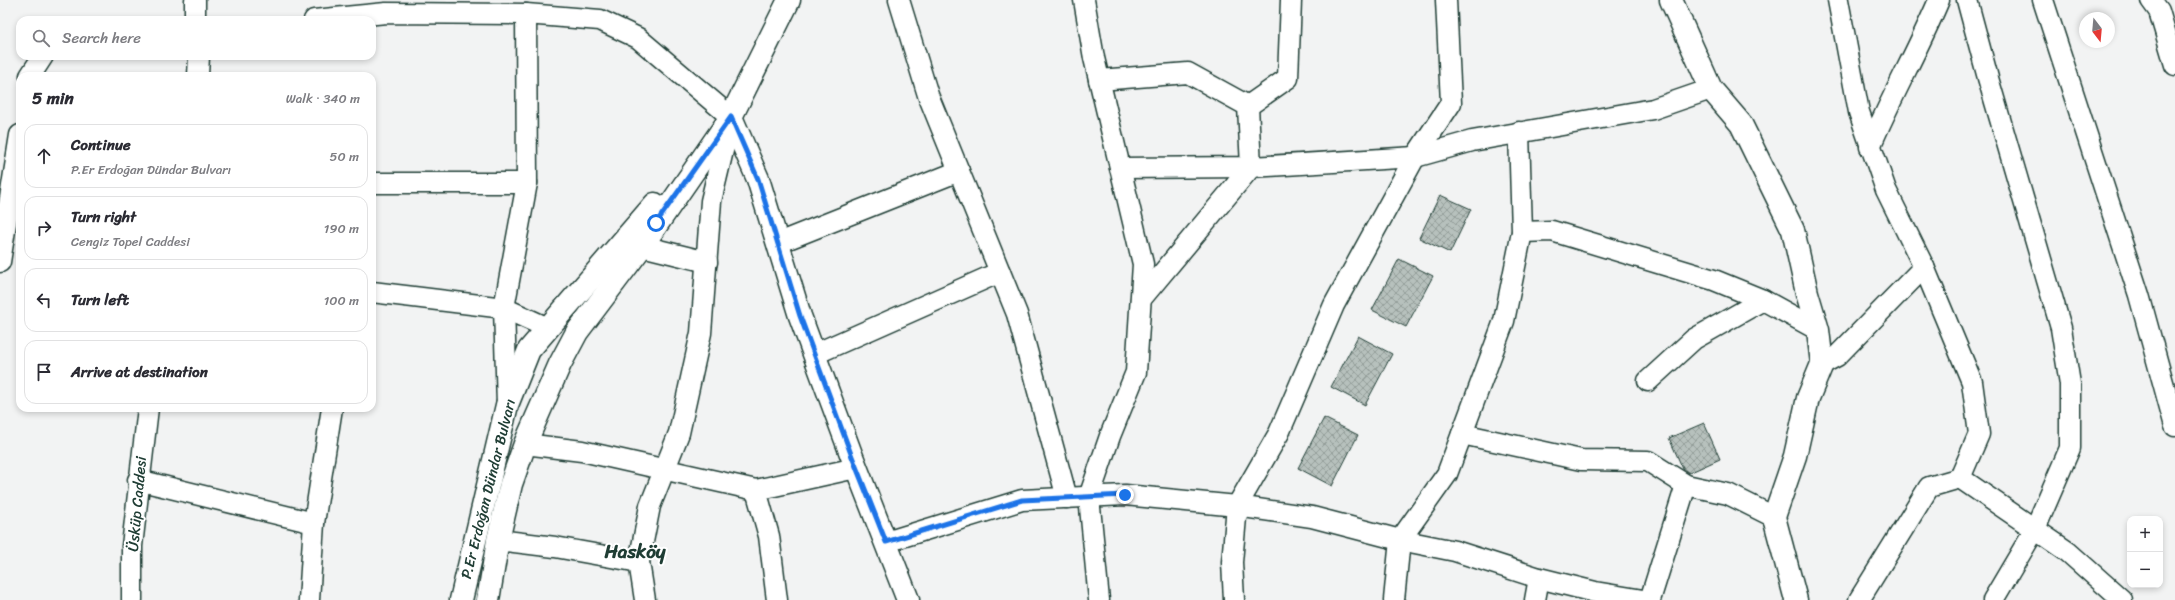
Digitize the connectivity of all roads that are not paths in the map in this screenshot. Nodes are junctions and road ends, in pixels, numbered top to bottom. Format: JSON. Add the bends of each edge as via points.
{"nodes":[{"id":1,"x":195,"y":0,"type":"edge"},
{"id":2,"x":789,"y":0,"type":"edge"},
{"id":3,"x":898,"y":0,"type":"edge"},
{"id":4,"x":1084,"y":0,"type":"edge"},
{"id":5,"x":1291,"y":0,"type":"edge"},
{"id":6,"x":1446,"y":0,"type":"edge"},
{"id":7,"x":1671,"y":0,"type":"edge"},
{"id":8,"x":1838,"y":0,"type":"edge"},
{"id":9,"x":1939,"y":0,"type":"edge"},
{"id":10,"x":1967,"y":0,"type":"edge"},
{"id":11,"x":2043,"y":0,"type":"edge"},
{"id":12,"x":2151,"y":0,"type":"edge"},
{"id":13,"x":531,"y":7,"type":"edge"},
{"id":14,"x":1680,"y":11,"type":"edge"},
{"id":15,"x":195,"y":16,"type":"edge"},
{"id":16,"x":355,"y":16,"type":"edge"},
{"id":17,"x":40,"y":60,"type":"edge"},
{"id":18,"x":198,"y":60,"type":"edge"},
{"id":19,"x":2175,"y":65,"type":"edge"},
{"id":20,"x":33,"y":72,"type":"edge"},
{"id":21,"x":198,"y":72,"type":"edge"},
{"id":22,"x":1099,"y":80,"type":"junction"},
{"id":23,"x":1711,"y":89,"type":"junction"},
{"id":24,"x":1248,"y":106,"type":"junction"},
{"id":25,"x":731,"y":117,"type":"junction"},
{"id":26,"x":1519,"y":132,"type":"junction"},
{"id":27,"x":1870,"y":147,"type":"junction"},
{"id":28,"x":1415,"y":157,"type":"junction"},
{"id":29,"x":1251,"y":167,"type":"junction"},
{"id":30,"x":1120,"y":168,"type":"junction"},
{"id":31,"x":959,"y":171,"type":"junction"},
{"id":32,"x":376,"y":183,"type":"edge"},
{"id":33,"x":527,"y":183,"type":"junction"},
{"id":34,"x":16,"y":185,"type":"edge"},
{"id":35,"x":14,"y":210,"type":"edge"},
{"id":36,"x":1522,"y":232,"type":"junction"},
{"id":37,"x":778,"y":243,"type":"junction"},
{"id":38,"x":642,"y":246,"type":"junction"},
{"id":39,"x":0,"y":262,"type":"edge"},
{"id":40,"x":707,"y":262,"type":"junction"},
{"id":41,"x":1924,"y":267,"type":"junction"},
{"id":42,"x":1000,"y":272,"type":"junction"},
{"id":43,"x":376,"y":292,"type":"edge"},
{"id":44,"x":1141,"y":299,"type":"junction"},
{"id":45,"x":1762,"y":300,"type":"junction"},
{"id":46,"x":504,"y":308,"type":"junction"},
{"id":47,"x":548,"y":328,"type":"junction"},
{"id":48,"x":1818,"y":330,"type":"junction"},
{"id":49,"x":814,"y":354,"type":"junction"},
{"id":50,"x":1822,"y":364,"type":"junction"},
{"id":51,"x":1648,"y":382,"type":"dead end"},
{"id":52,"x":507,"y":405,"type":"junction"},
{"id":53,"x":147,"y":412,"type":"edge"},
{"id":54,"x":331,"y":412,"type":"edge"},
{"id":55,"x":2175,"y":426,"type":"edge"},
{"id":56,"x":1462,"y":434,"type":"junction"},
{"id":57,"x":525,"y":444,"type":"junction"},
{"id":58,"x":856,"y":468,"type":"junction"},
{"id":59,"x":664,"y":470,"type":"junction"},
{"id":60,"x":1960,"y":478,"type":"junction"},
{"id":61,"x":138,"y":480,"type":"junction"},
{"id":62,"x":1686,"y":484,"type":"junction"},
{"id":63,"x":756,"y":490,"type":"junction"},
{"id":64,"x":1089,"y":497,"type":"junction"},
{"id":65,"x":1067,"y":498,"type":"junction"},
{"id":66,"x":1237,"y":506,"type":"junction"},
{"id":67,"x":1774,"y":517,"type":"junction"},
{"id":68,"x":314,"y":523,"type":"junction"},
{"id":69,"x":2035,"y":529,"type":"junction"},
{"id":70,"x":498,"y":540,"type":"junction"},
{"id":71,"x":1400,"y":540,"type":"junction"},
{"id":72,"x":886,"y":542,"type":"junction"},
{"id":73,"x":639,"y":562,"type":"junction"},
{"id":74,"x":1538,"y":578,"type":"junction"},
{"id":75,"x":132,"y":600,"type":"edge"},
{"id":76,"x":309,"y":600,"type":"edge"},
{"id":77,"x":461,"y":600,"type":"edge"},
{"id":78,"x":488,"y":600,"type":"edge"},
{"id":79,"x":645,"y":600,"type":"edge"},
{"id":80,"x":777,"y":600,"type":"edge"},
{"id":81,"x":908,"y":600,"type":"edge"},
{"id":82,"x":1099,"y":600,"type":"edge"},
{"id":83,"x":1234,"y":600,"type":"edge"},
{"id":84,"x":1394,"y":600,"type":"edge"},
{"id":85,"x":1535,"y":600,"type":"edge"},
{"id":86,"x":1643,"y":600,"type":"edge"},
{"id":87,"x":1650,"y":600,"type":"edge"},
{"id":88,"x":1796,"y":600,"type":"edge"},
{"id":89,"x":1859,"y":600,"type":"edge"},
{"id":90,"x":1993,"y":600,"type":"edge"},
{"id":91,"x":2122,"y":600,"type":"edge"}],
"edges":[{"from":1,"to":15,"type":"street"},
{"from":2,"to":25,"type":"main road"},
{"from":3,"to":31,"type":"street","via":[[928,95]]},
{"from":4,"to":22,"type":"street"},
{"from":5,"to":24,"type":"street","via":[[1288,78]]},
{"from":6,"to":28,"type":"street","via":[[1451,102]]},
{"from":7,"to":14,"type":"main road"},
{"from":8,"to":27,"type":"street","via":[[1859,112]]},
{"from":9,"to":27,"type":"street"},
{"from":10,"to":69,"type":"street","via":[[2061,328],[2070,384],[2070,448]]},
{"from":11,"to":55,"type":"street","via":[[2139,295]]},
{"from":12,"to":19,"type":"street","via":[[2159,11]]},
{"from":13,"to":16,"type":"street"},
{"from":13,"to":25,"type":"street","via":[[567,18],[600,20],[638,38]]},
{"from":13,"to":33,"type":"street"},
{"from":14,"to":23,"type":"main road"},
{"from":17,"to":20,"type":"street"},
{"from":18,"to":21,"type":"street"},
{"from":22,"to":24,"type":"street","via":[[1188,73]]},
{"from":22,"to":30,"type":"street"},
{"from":23,"to":26,"type":"street","via":[[1653,109]]},
{"from":23,"to":48,"type":"main road","via":[[1742,124],[1793,230]]},
{"from":24,"to":29,"type":"street"},
{"from":25,"to":37,"type":"main road","via":[[758,179]]},
{"from":25,"to":38,"type":"main road","name":"P.Er Erdoğan Dündar Bulvarı"},
{"from":25,"to":40,"type":"street","via":[[711,201]]},
{"from":25,"to":47,"type":"main road","name":"P.Er Erdoğan Dündar Bulvarı"},
{"from":26,"to":28,"type":"street","via":[[1472,141]]},
{"from":26,"to":36,"type":"street"},
{"from":27,"to":41,"type":"street","via":[[1886,190]]},
{"from":28,"to":29,"type":"street"},
{"from":28,"to":66,"type":"street","via":[[1334,305],[1279,433]]},
{"from":29,"to":30,"type":"street"},
{"from":29,"to":44,"type":"street"},
{"from":30,"to":44,"type":"street","via":[[1143,264]]},
{"from":31,"to":37,"type":"street"},
{"from":31,"to":42,"type":"street"},
{"from":32,"to":33,"type":"street"},
{"from":33,"to":46,"type":"street"},
{"from":34,"to":35,"type":"street"},
{"from":35,"to":39,"type":"street"},
{"from":36,"to":45,"type":"street","via":[[1552,231],[1714,280]]},
{"from":36,"to":56,"type":"street","via":[[1504,321]]},
{"from":37,"to":49,"type":"main road"},
{"from":38,"to":40,"type":"street"},
{"from":38,"to":57,"type":"main road","name":"P.Er Erdoğan Dündar Bulvarı","via":[[577,332]]},
{"from":40,"to":59,"type":"street","via":[[701,333],[680,433]]},
{"from":41,"to":50,"type":"street","via":[[1837,356]]},
{"from":41,"to":60,"type":"street","via":[[1972,382],[1978,434]]},
{"from":42,"to":49,"type":"street"},
{"from":42,"to":65,"type":"street","via":[[1016,314]]},
{"from":43,"to":46,"type":"street"},
{"from":44,"to":64,"type":"street","via":[[1136,372]]},
{"from":45,"to":48,"type":"street"},
{"from":45,"to":51,"type":"street","via":[[1694,339]]},
{"from":46,"to":47,"type":"street"},
{"from":46,"to":52,"type":"street"},
{"from":47,"to":52,"type":"main road","name":"P.Er Erdoğan Dündar Bulvarı","via":[[529,350]]},
{"from":48,"to":50,"type":"main road"},
{"from":49,"to":58,"type":"main road"},
{"from":50,"to":67,"type":"main road","via":[[1808,398],[1795,456]]},
{"from":52,"to":77,"type":"main road","name":"P.Er Erdoğan Dündar Bulvarı"},
{"from":53,"to":61,"type":"street","name":"Üsküp Caddesi"},
{"from":54,"to":68,"type":"street"},
{"from":56,"to":62,"type":"street","via":[[1581,460],[1648,461]]},
{"from":56,"to":71,"type":"street","via":[[1447,474]]},
{"from":57,"to":59,"type":"street","via":[[582,451]]},
{"from":57,"to":70,"type":"main road","name":"P.Er Erdoğan Dündar Bulvarı","via":[[511,484]]},
{"from":58,"to":63,"type":"street"},
{"from":58,"to":72,"type":"main road"},
{"from":59,"to":63,"type":"street"},
{"from":59,"to":73,"type":"street","via":[[650,506]]},
{"from":60,"to":69,"type":"street"},
{"from":60,"to":89,"type":"street","via":[[1929,488]]},
{"from":61,"to":68,"type":"street"},
{"from":61,"to":75,"type":"street","name":"Üsküp Caddesi","via":[[132,546]]},
{"from":62,"to":67,"type":"street","via":[[1728,494]]},
{"from":62,"to":87,"type":"street"},
{"from":63,"to":80,"type":"street","via":[[769,536]]},
{"from":64,"to":65,"type":"street"},
{"from":64,"to":66,"type":"street","via":[[1125,495]]},
{"from":64,"to":82,"type":"street"},
{"from":65,"to":72,"type":"street","via":[[1022,500]]},
{"from":66,"to":71,"type":"street","via":[[1312,517]]},
{"from":66,"to":83,"type":"street","via":[[1232,562]]},
{"from":67,"to":88,"type":"main road"},
{"from":68,"to":76,"type":"street"},
{"from":69,"to":90,"type":"street"},
{"from":69,"to":91,"type":"street","via":[[2068,552]]},
{"from":70,"to":73,"type":"street","via":[[555,546]]},
{"from":70,"to":78,"type":"main road","name":"P.Er Erdoğan Dündar Bulvarı"},
{"from":71,"to":74,"type":"street","via":[[1455,551]]},
{"from":71,"to":84,"type":"street"},
{"from":72,"to":81,"type":"main road"},
{"from":73,"to":79,"type":"street"},
{"from":74,"to":85,"type":"street"},
{"from":74,"to":86,"type":"street","via":[[1595,592]]}]}
